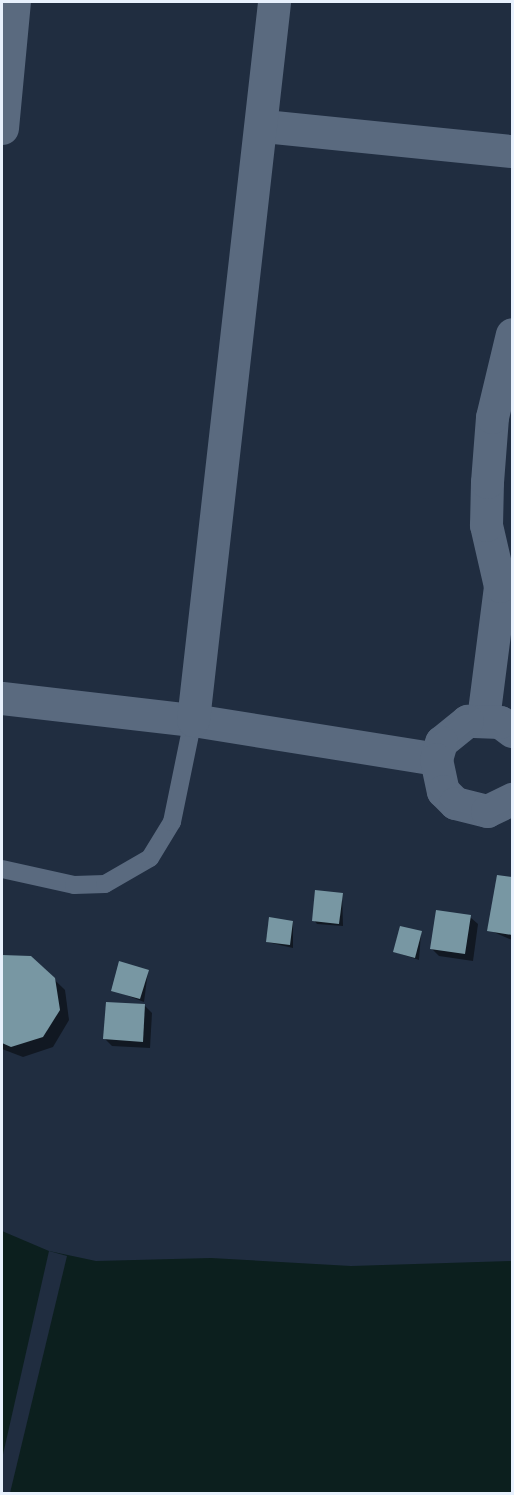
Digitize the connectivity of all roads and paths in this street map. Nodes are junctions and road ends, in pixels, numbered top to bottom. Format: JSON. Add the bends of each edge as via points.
{"nodes":[{"id":1,"x":14,"y":2,"type":"edge"},
{"id":2,"x":274,"y":2,"type":"edge"},
{"id":3,"x":264,"y":126,"type":"junction"},
{"id":4,"x":2,"y":128,"type":"edge"},
{"id":5,"x":513,"y":151,"type":"edge"},
{"id":6,"x":513,"y":334,"type":"edge"},
{"id":7,"x":506,"y":580,"type":"edge"},
{"id":8,"x":2,"y":698,"type":"edge"},
{"id":9,"x":193,"y":720,"type":"junction"},
{"id":10,"x":498,"y":725,"type":"edge"},
{"id":11,"x":436,"y":759,"type":"junction"},
{"id":12,"x":513,"y":799,"type":"edge"},
{"id":13,"x":2,"y":869,"type":"edge"}],
"edges":[{"from":1,"to":4,"type":"street"},
{"from":2,"to":3,"type":"street"},
{"from":3,"to":5,"type":"street"},
{"from":3,"to":9,"type":"street"},
{"from":6,"to":7,"type":"street","via":[[492,417],[487,482],[486,525]]},
{"from":7,"to":10,"type":"street"},
{"from":8,"to":9,"type":"street"},
{"from":9,"to":11,"type":"street"},
{"from":9,"to":13,"type":"lane","via":[[172,822],[150,858],[105,884],[74,885]]},
{"from":10,"to":11,"type":"street","via":[[452,730]]},
{"from":11,"to":12,"type":"street","via":[[443,791],[455,803],[487,811]]}]}
